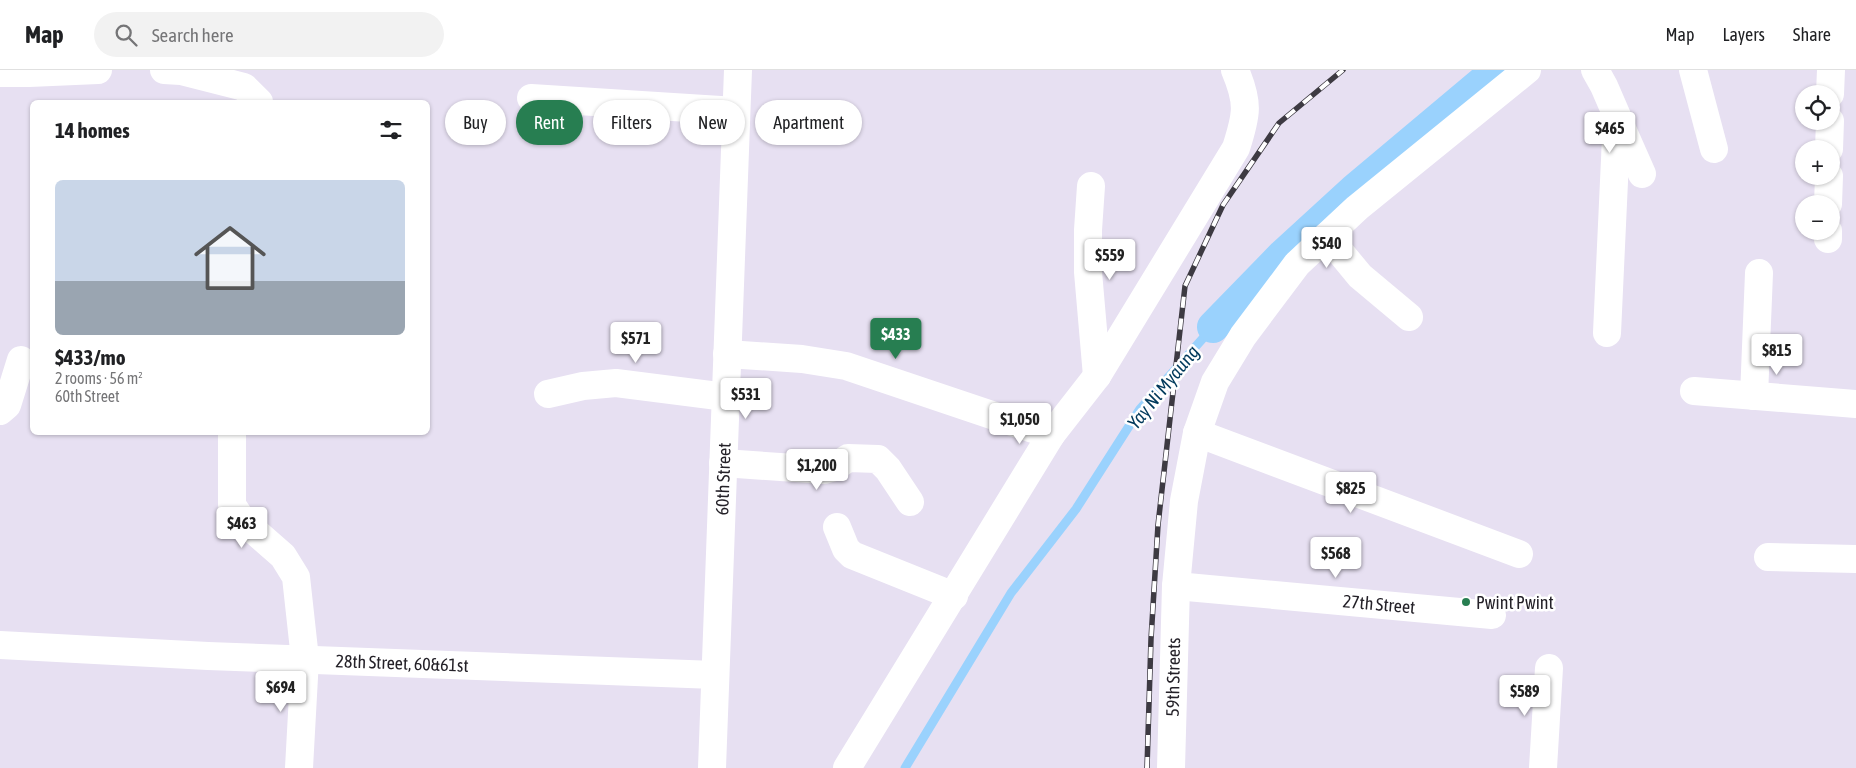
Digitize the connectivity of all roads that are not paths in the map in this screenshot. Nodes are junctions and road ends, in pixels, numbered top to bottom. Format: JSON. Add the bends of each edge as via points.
{"nodes":[{"id":1,"x":98,"y":70,"type":"edge"},
{"id":2,"x":164,"y":70,"type":"edge"},
{"id":3,"x":738,"y":70,"type":"edge"},
{"id":4,"x":1235,"y":70,"type":"edge"},
{"id":5,"x":1527,"y":70,"type":"edge"},
{"id":6,"x":1693,"y":70,"type":"edge"},
{"id":7,"x":1831,"y":70,"type":"edge"},
{"id":8,"x":0,"y":72,"type":"edge"},
{"id":9,"x":1599,"y":77,"type":"edge"},
{"id":10,"x":1830,"y":85,"type":"edge"},
{"id":11,"x":531,"y":98,"type":"dead end"},
{"id":12,"x":257,"y":100,"type":"edge"},
{"id":13,"x":737,"y":100,"type":"edge"},
{"id":14,"x":680,"y":107,"type":"edge"},
{"id":15,"x":1617,"y":116,"type":"junction"},
{"id":16,"x":735,"y":145,"type":"edge"},
{"id":17,"x":1714,"y":149,"type":"dead end"},
{"id":18,"x":1642,"y":174,"type":"dead end"},
{"id":19,"x":1091,"y":186,"type":"dead end"},
{"id":20,"x":1327,"y":236,"type":"junction"},
{"id":21,"x":1759,"y":273,"type":"dead end"},
{"id":22,"x":1409,"y":317,"type":"dead end"},
{"id":23,"x":1607,"y":333,"type":"dead end"},
{"id":24,"x":727,"y":354,"type":"junction"},
{"id":25,"x":21,"y":360,"type":"dead end"},
{"id":26,"x":1096,"y":376,"type":"junction"},
{"id":27,"x":1694,"y":391,"type":"dead end"},
{"id":28,"x":548,"y":394,"type":"dead end"},
{"id":29,"x":726,"y":396,"type":"junction"},
{"id":30,"x":1754,"y":396,"type":"junction"},
{"id":31,"x":1856,"y":404,"type":"edge"},
{"id":32,"x":0,"y":411,"type":"edge"},
{"id":33,"x":1197,"y":434,"type":"junction"},
{"id":34,"x":232,"y":435,"type":"edge"},
{"id":35,"x":1051,"y":436,"type":"junction"},
{"id":36,"x":723,"y":463,"type":"junction"},
{"id":37,"x":910,"y":502,"type":"dead end"},
{"id":38,"x":837,"y":528,"type":"dead end"},
{"id":39,"x":1519,"y":554,"type":"dead end"},
{"id":40,"x":1768,"y":557,"type":"dead end"},
{"id":41,"x":1856,"y":559,"type":"edge"},
{"id":42,"x":1176,"y":586,"type":"junction"},
{"id":43,"x":954,"y":596,"type":"junction"},
{"id":44,"x":1492,"y":615,"type":"dead end"},
{"id":45,"x":0,"y":645,"type":"edge"},
{"id":46,"x":305,"y":660,"type":"junction"},
{"id":47,"x":1549,"y":668,"type":"dead end"},
{"id":48,"x":715,"y":675,"type":"junction"},
{"id":49,"x":299,"y":768,"type":"edge"},
{"id":50,"x":712,"y":768,"type":"edge"},
{"id":51,"x":847,"y":768,"type":"edge"},
{"id":52,"x":1171,"y":768,"type":"edge"},
{"id":53,"x":1543,"y":768,"type":"edge"}],
"edges":[{"from":1,"to":8,"type":"street","via":[[29,74]]},
{"from":2,"to":12,"type":"street","via":[[244,87]]},
{"from":3,"to":13,"type":"street","name":"60th Street"},
{"from":4,"to":26,"type":"street","via":[[1243,90],[1246,118],[1236,148]]},
{"from":5,"to":20,"type":"street","name":"59th Streets"},
{"from":6,"to":17,"type":"street"},
{"from":7,"to":10,"type":"street"},
{"from":9,"to":15,"type":"street"},
{"from":11,"to":14,"type":"street"},
{"from":15,"to":18,"type":"street"},
{"from":15,"to":23,"type":"street"},
{"from":16,"to":24,"type":"street","name":"60th Street"},
{"from":19,"to":26,"type":"street","via":[[1088,272]]},
{"from":20,"to":22,"type":"street","via":[[1364,280]]},
{"from":20,"to":33,"type":"street","name":"59th Streets","via":[[1297,264],[1243,336],[1215,382]]},
{"from":21,"to":30,"type":"street"},
{"from":24,"to":29,"type":"street","name":"60th Street"},
{"from":24,"to":35,"type":"street","via":[[802,359],[846,366]]},
{"from":25,"to":32,"type":"street","via":[[7,405]]},
{"from":26,"to":35,"type":"street"},
{"from":27,"to":30,"type":"street"},
{"from":28,"to":29,"type":"street","via":[[616,383]]},
{"from":29,"to":36,"type":"street","name":"60th Street"},
{"from":30,"to":31,"type":"street"},
{"from":33,"to":39,"type":"street"},
{"from":33,"to":42,"type":"street","name":"59th Streets","via":[[1184,501]]},
{"from":34,"to":46,"type":"street","via":[[232,505],[242,520],[283,556],[296,577]]},
{"from":35,"to":43,"type":"street"},
{"from":36,"to":37,"type":"street","via":[[824,470],[848,458],[878,459]]},
{"from":36,"to":48,"type":"street","name":"60th Street"},
{"from":38,"to":43,"type":"street","via":[[852,555]]},
{"from":40,"to":41,"type":"street"},
{"from":42,"to":44,"type":"street","name":"27th Street"},
{"from":42,"to":52,"type":"street","name":"59th Streets"},
{"from":43,"to":51,"type":"street"},
{"from":45,"to":46,"type":"street","name":"28th Street, 60&61st"},
{"from":46,"to":48,"type":"street","name":"28th Street, 60&61st"},
{"from":46,"to":49,"type":"street"},
{"from":47,"to":53,"type":"street"},
{"from":48,"to":50,"type":"street","name":"60th Street"}]}
